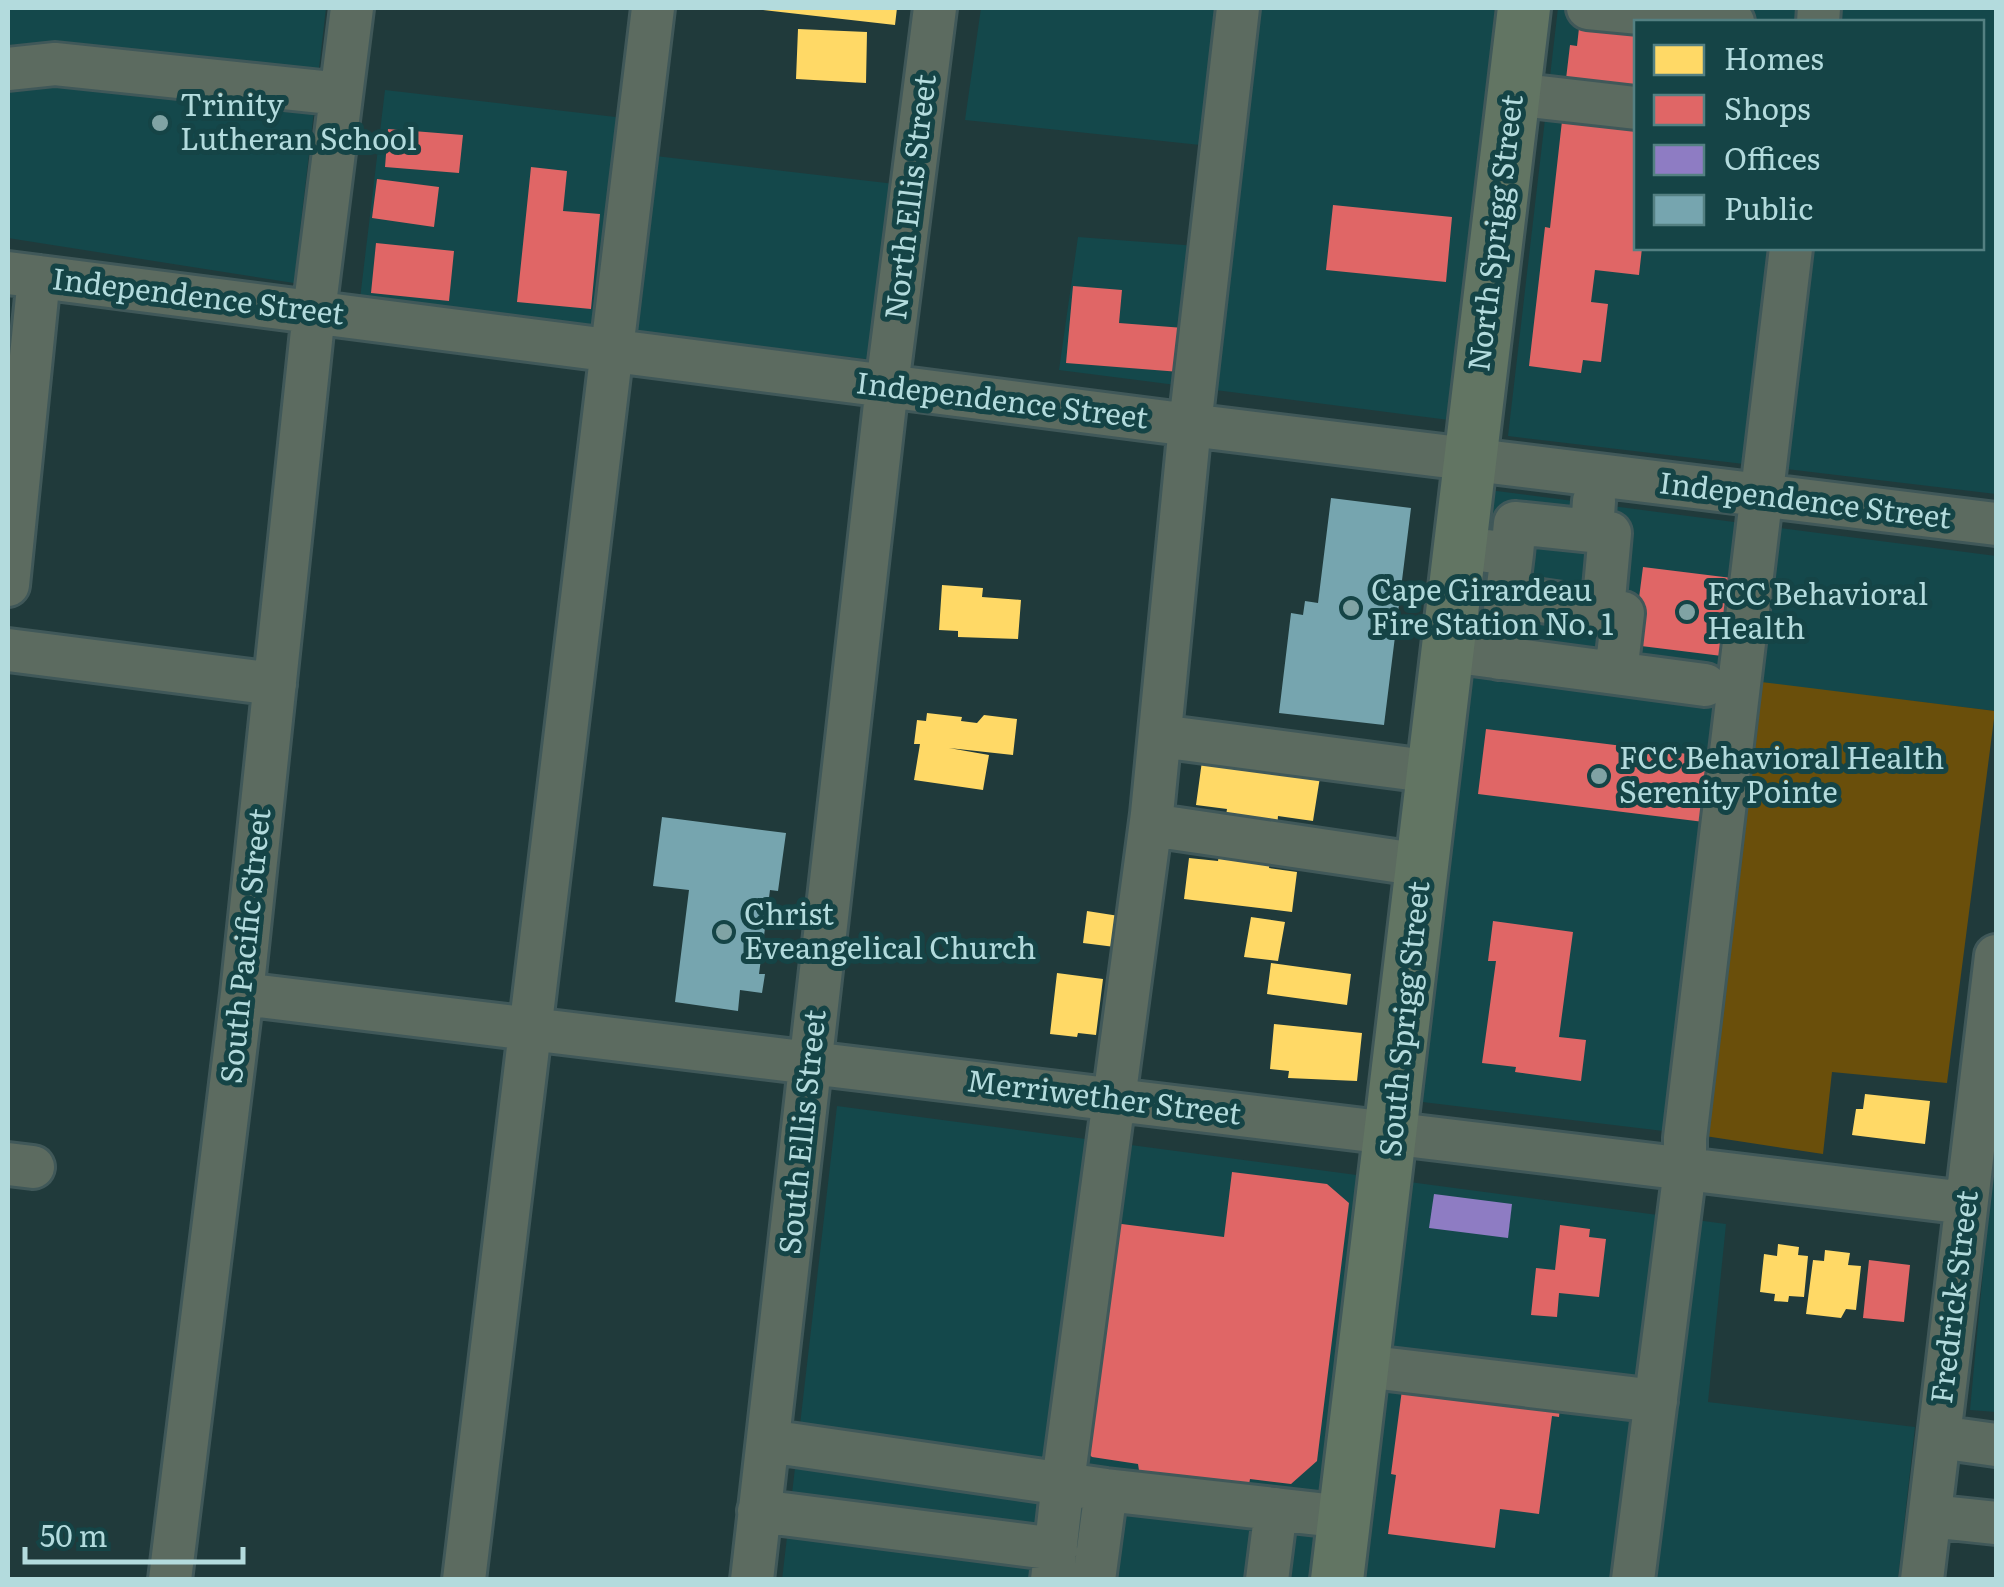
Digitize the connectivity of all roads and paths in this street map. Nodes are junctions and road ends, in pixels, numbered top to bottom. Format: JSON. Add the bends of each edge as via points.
{"nodes":[{"id":1,"x":352,"y":8,"type":"edge"},
{"id":2,"x":653,"y":8,"type":"edge"},
{"id":3,"x":935,"y":8,"type":"edge"},
{"id":4,"x":1238,"y":8,"type":"edge"},
{"id":5,"x":1524,"y":8,"type":"edge"},
{"id":6,"x":1588,"y":8,"type":"edge"},
{"id":7,"x":1712,"y":20,"type":"edge"},
{"id":8,"x":8,"y":69,"type":"edge"},
{"id":9,"x":341,"y":94,"type":"junction"},
{"id":10,"x":1513,"y":94,"type":"junction"},
{"id":11,"x":1634,"y":108,"type":"edge"},
{"id":12,"x":1792,"y":250,"type":"edge"},
{"id":13,"x":23,"y":275,"type":"edge"},
{"id":14,"x":314,"y":312,"type":"junction"},
{"id":15,"x":610,"y":350,"type":"junction"},
{"id":16,"x":887,"y":386,"type":"junction"},
{"id":17,"x":1190,"y":425,"type":"junction"},
{"id":18,"x":1468,"y":458,"type":"junction"},
{"id":19,"x":1596,"y":476,"type":"junction"},
{"id":20,"x":1762,"y":496,"type":"junction"},
{"id":21,"x":1996,"y":524,"type":"edge"},
{"id":22,"x":1592,"y":531,"type":"junction"},
{"id":23,"x":1493,"y":566,"type":"junction"},
{"id":24,"x":8,"y":585,"type":"edge"},
{"id":25,"x":1603,"y":610,"type":"junction"},
{"id":26,"x":8,"y":650,"type":"edge"},
{"id":27,"x":1474,"y":654,"type":"junction"},
{"id":28,"x":1616,"y":673,"type":"junction"},
{"id":29,"x":275,"y":684,"type":"junction"},
{"id":30,"x":1705,"y":685,"type":"dead end"},
{"id":31,"x":1160,"y":736,"type":"junction"},
{"id":32,"x":1434,"y":772,"type":"junction"},
{"id":33,"x":1151,"y":825,"type":"junction"},
{"id":34,"x":1422,"y":865,"type":"junction"},
{"id":35,"x":1996,"y":956,"type":"edge"},
{"id":36,"x":242,"y":994,"type":"junction"},
{"id":37,"x":528,"y":1028,"type":"junction"},
{"id":38,"x":811,"y":1063,"type":"junction"},
{"id":39,"x":1112,"y":1099,"type":"junction"},
{"id":40,"x":1392,"y":1133,"type":"junction"},
{"id":41,"x":1685,"y":1169,"type":"junction"},
{"id":42,"x":1966,"y":1202,"type":"junction"},
{"id":43,"x":1363,"y":1366,"type":"junction"},
{"id":44,"x":1656,"y":1401,"type":"junction"},
{"id":45,"x":1938,"y":1436,"type":"junction"},
{"id":46,"x":768,"y":1441,"type":"junction"},
{"id":47,"x":1996,"y":1444,"type":"edge"},
{"id":48,"x":1062,"y":1482,"type":"junction"},
{"id":49,"x":1106,"y":1490,"type":"junction"},
{"id":50,"x":1276,"y":1509,"type":"junction"},
{"id":51,"x":759,"y":1512,"type":"junction"},
{"id":52,"x":1930,"y":1516,"type":"junction"},
{"id":53,"x":1345,"y":1517,"type":"junction"},
{"id":54,"x":1996,"y":1523,"type":"edge"},
{"id":55,"x":1054,"y":1564,"type":"edge"},
{"id":56,"x":170,"y":1580,"type":"edge"},
{"id":57,"x":464,"y":1580,"type":"edge"},
{"id":58,"x":752,"y":1580,"type":"edge"},
{"id":59,"x":1094,"y":1580,"type":"edge"},
{"id":60,"x":1267,"y":1580,"type":"edge"},
{"id":61,"x":1337,"y":1580,"type":"edge"},
{"id":62,"x":1633,"y":1580,"type":"edge"},
{"id":63,"x":1922,"y":1580,"type":"edge"}],
"edges":[{"from":1,"to":9,"type":"street","name":"South Pacific Street"},
{"from":2,"to":15,"type":"street"},
{"from":3,"to":16,"type":"street","name":"North Ellis Street"},
{"from":4,"to":17,"type":"street"},
{"from":5,"to":10,"type":"main road","name":"North Sprigg Street"},
{"from":6,"to":7,"type":"street"},
{"from":8,"to":9,"type":"street","via":[[55,64]]},
{"from":9,"to":14,"type":"street","name":"South Pacific Street"},
{"from":10,"to":11,"type":"street"},
{"from":10,"to":18,"type":"main road","name":"North Sprigg Street"},
{"from":12,"to":20,"type":"street"},
{"from":13,"to":14,"type":"street","name":"Independence Street"},
{"from":13,"to":24,"type":"street"},
{"from":14,"to":15,"type":"street","name":"Independence Street"},
{"from":14,"to":29,"type":"street","name":"South Pacific Street"},
{"from":15,"to":16,"type":"street","name":"Independence Street"},
{"from":15,"to":37,"type":"street"},
{"from":16,"to":17,"type":"street","name":"Independence Street"},
{"from":16,"to":38,"type":"street","name":"South Ellis Street"},
{"from":17,"to":18,"type":"street","name":"Independence Street"},
{"from":17,"to":31,"type":"street"},
{"from":18,"to":19,"type":"street","name":"Independence Street"},
{"from":18,"to":23,"type":"main road","name":"South Sprigg Street"},
{"from":19,"to":20,"type":"street","name":"Independence Street"},
{"from":19,"to":22,"type":"street"},
{"from":20,"to":21,"type":"street","name":"Independence Street"},
{"from":20,"to":41,"type":"street"},
{"from":22,"to":23,"type":"street","via":[[1516,523]]},
{"from":22,"to":25,"type":"street","via":[[1610,533]]},
{"from":23,"to":25,"type":"street"},
{"from":23,"to":27,"type":"main road","name":"South Sprigg Street"},
{"from":25,"to":28,"type":"street","via":[[1623,612]]},
{"from":26,"to":29,"type":"street"},
{"from":27,"to":28,"type":"street"},
{"from":27,"to":32,"type":"main road","name":"South Sprigg Street"},
{"from":28,"to":30,"type":"street"},
{"from":29,"to":36,"type":"street","name":"South Pacific Street"},
{"from":31,"to":32,"type":"street"},
{"from":31,"to":33,"type":"street"},
{"from":32,"to":34,"type":"main road","name":"South Sprigg Street"},
{"from":33,"to":34,"type":"street"},
{"from":33,"to":39,"type":"street"},
{"from":34,"to":40,"type":"main road","name":"South Sprigg Street"},
{"from":35,"to":42,"type":"street","name":"Fredrick Street"},
{"from":36,"to":37,"type":"street","name":"Merriwether Street"},
{"from":36,"to":56,"type":"street","name":"South Pacific Street"},
{"from":37,"to":38,"type":"street","name":"Merriwether Street"},
{"from":37,"to":57,"type":"street"},
{"from":38,"to":39,"type":"street","name":"Merriwether Street"},
{"from":38,"to":46,"type":"street","name":"South Ellis Street"},
{"from":39,"to":40,"type":"street","name":"Merriwether Street"},
{"from":39,"to":48,"type":"street"},
{"from":40,"to":41,"type":"street","name":"Merriwether Street"},
{"from":40,"to":43,"type":"main road","name":"South Sprigg Street"},
{"from":41,"to":42,"type":"street","name":"Merriwether Street"},
{"from":41,"to":44,"type":"street"},
{"from":42,"to":45,"type":"street","name":"Fredrick Street"},
{"from":43,"to":44,"type":"street"},
{"from":43,"to":53,"type":"main road","name":"South Sprigg Street"},
{"from":44,"to":62,"type":"street"},
{"from":45,"to":47,"type":"street"},
{"from":45,"to":52,"type":"street","name":"Fredrick Street"},
{"from":46,"to":48,"type":"street"},
{"from":46,"to":51,"type":"street","name":"South Ellis Street"},
{"from":48,"to":49,"type":"street"},
{"from":48,"to":55,"type":"street"},
{"from":49,"to":50,"type":"street"},
{"from":49,"to":59,"type":"street"},
{"from":50,"to":53,"type":"street"},
{"from":50,"to":60,"type":"street"},
{"from":51,"to":55,"type":"street"},
{"from":51,"to":58,"type":"street","name":"South Ellis Street"},
{"from":52,"to":54,"type":"street"},
{"from":52,"to":63,"type":"street","name":"Fredrick Street"},
{"from":53,"to":61,"type":"main road","name":"South Sprigg Street"}]}
